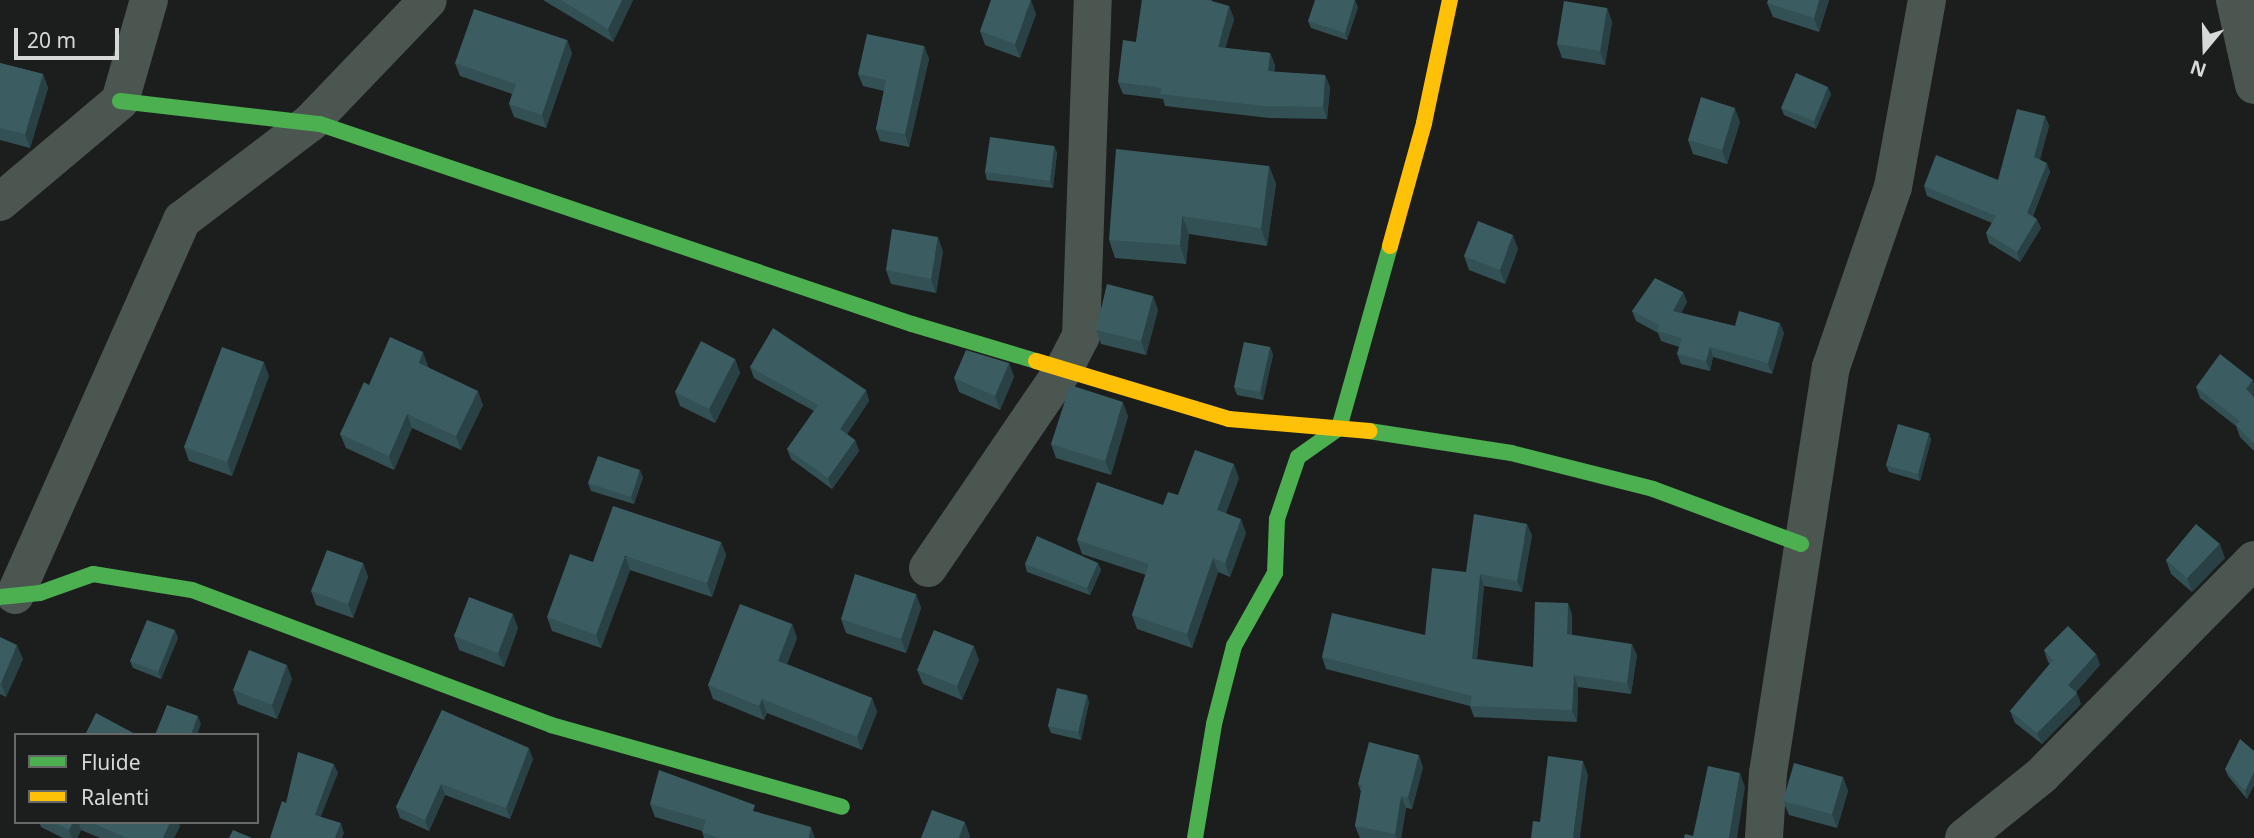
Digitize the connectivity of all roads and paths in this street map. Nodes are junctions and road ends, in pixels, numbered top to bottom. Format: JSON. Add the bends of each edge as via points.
{"nodes":[{"id":1,"x":149,"y":0,"type":"edge"},
{"id":2,"x":428,"y":0,"type":"edge"},
{"id":3,"x":1093,"y":0,"type":"edge"},
{"id":4,"x":1450,"y":0,"type":"edge"},
{"id":5,"x":1927,"y":0,"type":"edge"},
{"id":6,"x":2235,"y":0,"type":"edge"},
{"id":7,"x":2254,"y":85,"type":"edge"},
{"id":8,"x":120,"y":101,"type":"junction"},
{"id":9,"x":310,"y":123,"type":"junction"},
{"id":10,"x":4,"y":194,"type":"edge"},
{"id":11,"x":1064,"y":369,"type":"junction"},
{"id":12,"x":1339,"y":428,"type":"junction"},
{"id":13,"x":1801,"y":544,"type":"junction"},
{"id":14,"x":2254,"y":560,"type":"edge"},
{"id":15,"x":928,"y":568,"type":"dead end"},
{"id":16,"x":8,"y":596,"type":"edge"},
{"id":17,"x":842,"y":807,"type":"dead end"},
{"id":18,"x":1195,"y":838,"type":"edge"},
{"id":19,"x":1764,"y":838,"type":"edge"},
{"id":20,"x":1964,"y":838,"type":"edge"}],
"edges":[{"from":1,"to":8,"type":"street"},
{"from":2,"to":9,"type":"street"},
{"from":3,"to":11,"type":"street","via":[[1081,336]]},
{"from":4,"to":12,"type":"street","via":[[1424,124]]},
{"from":5,"to":13,"type":"street","via":[[1894,187],[1831,368]]},
{"from":6,"to":7,"type":"street"},
{"from":8,"to":9,"type":"street"},
{"from":8,"to":10,"type":"street"},
{"from":9,"to":11,"type":"street","via":[[912,324]]},
{"from":9,"to":16,"type":"street","via":[[182,220]]},
{"from":11,"to":12,"type":"street","via":[[1229,419]]},
{"from":11,"to":15,"type":"street"},
{"from":12,"to":13,"type":"street","via":[[1511,453],[1627,482]]},
{"from":12,"to":18,"type":"street","via":[[1298,457],[1277,519],[1275,573],[1234,646],[1214,724]]},
{"from":13,"to":19,"type":"street","via":[[1768,772]]},
{"from":14,"to":20,"type":"street","via":[[2042,775]]},
{"from":16,"to":17,"type":"street","via":[[40,593],[93,574],[192,590],[551,725]]}]}
